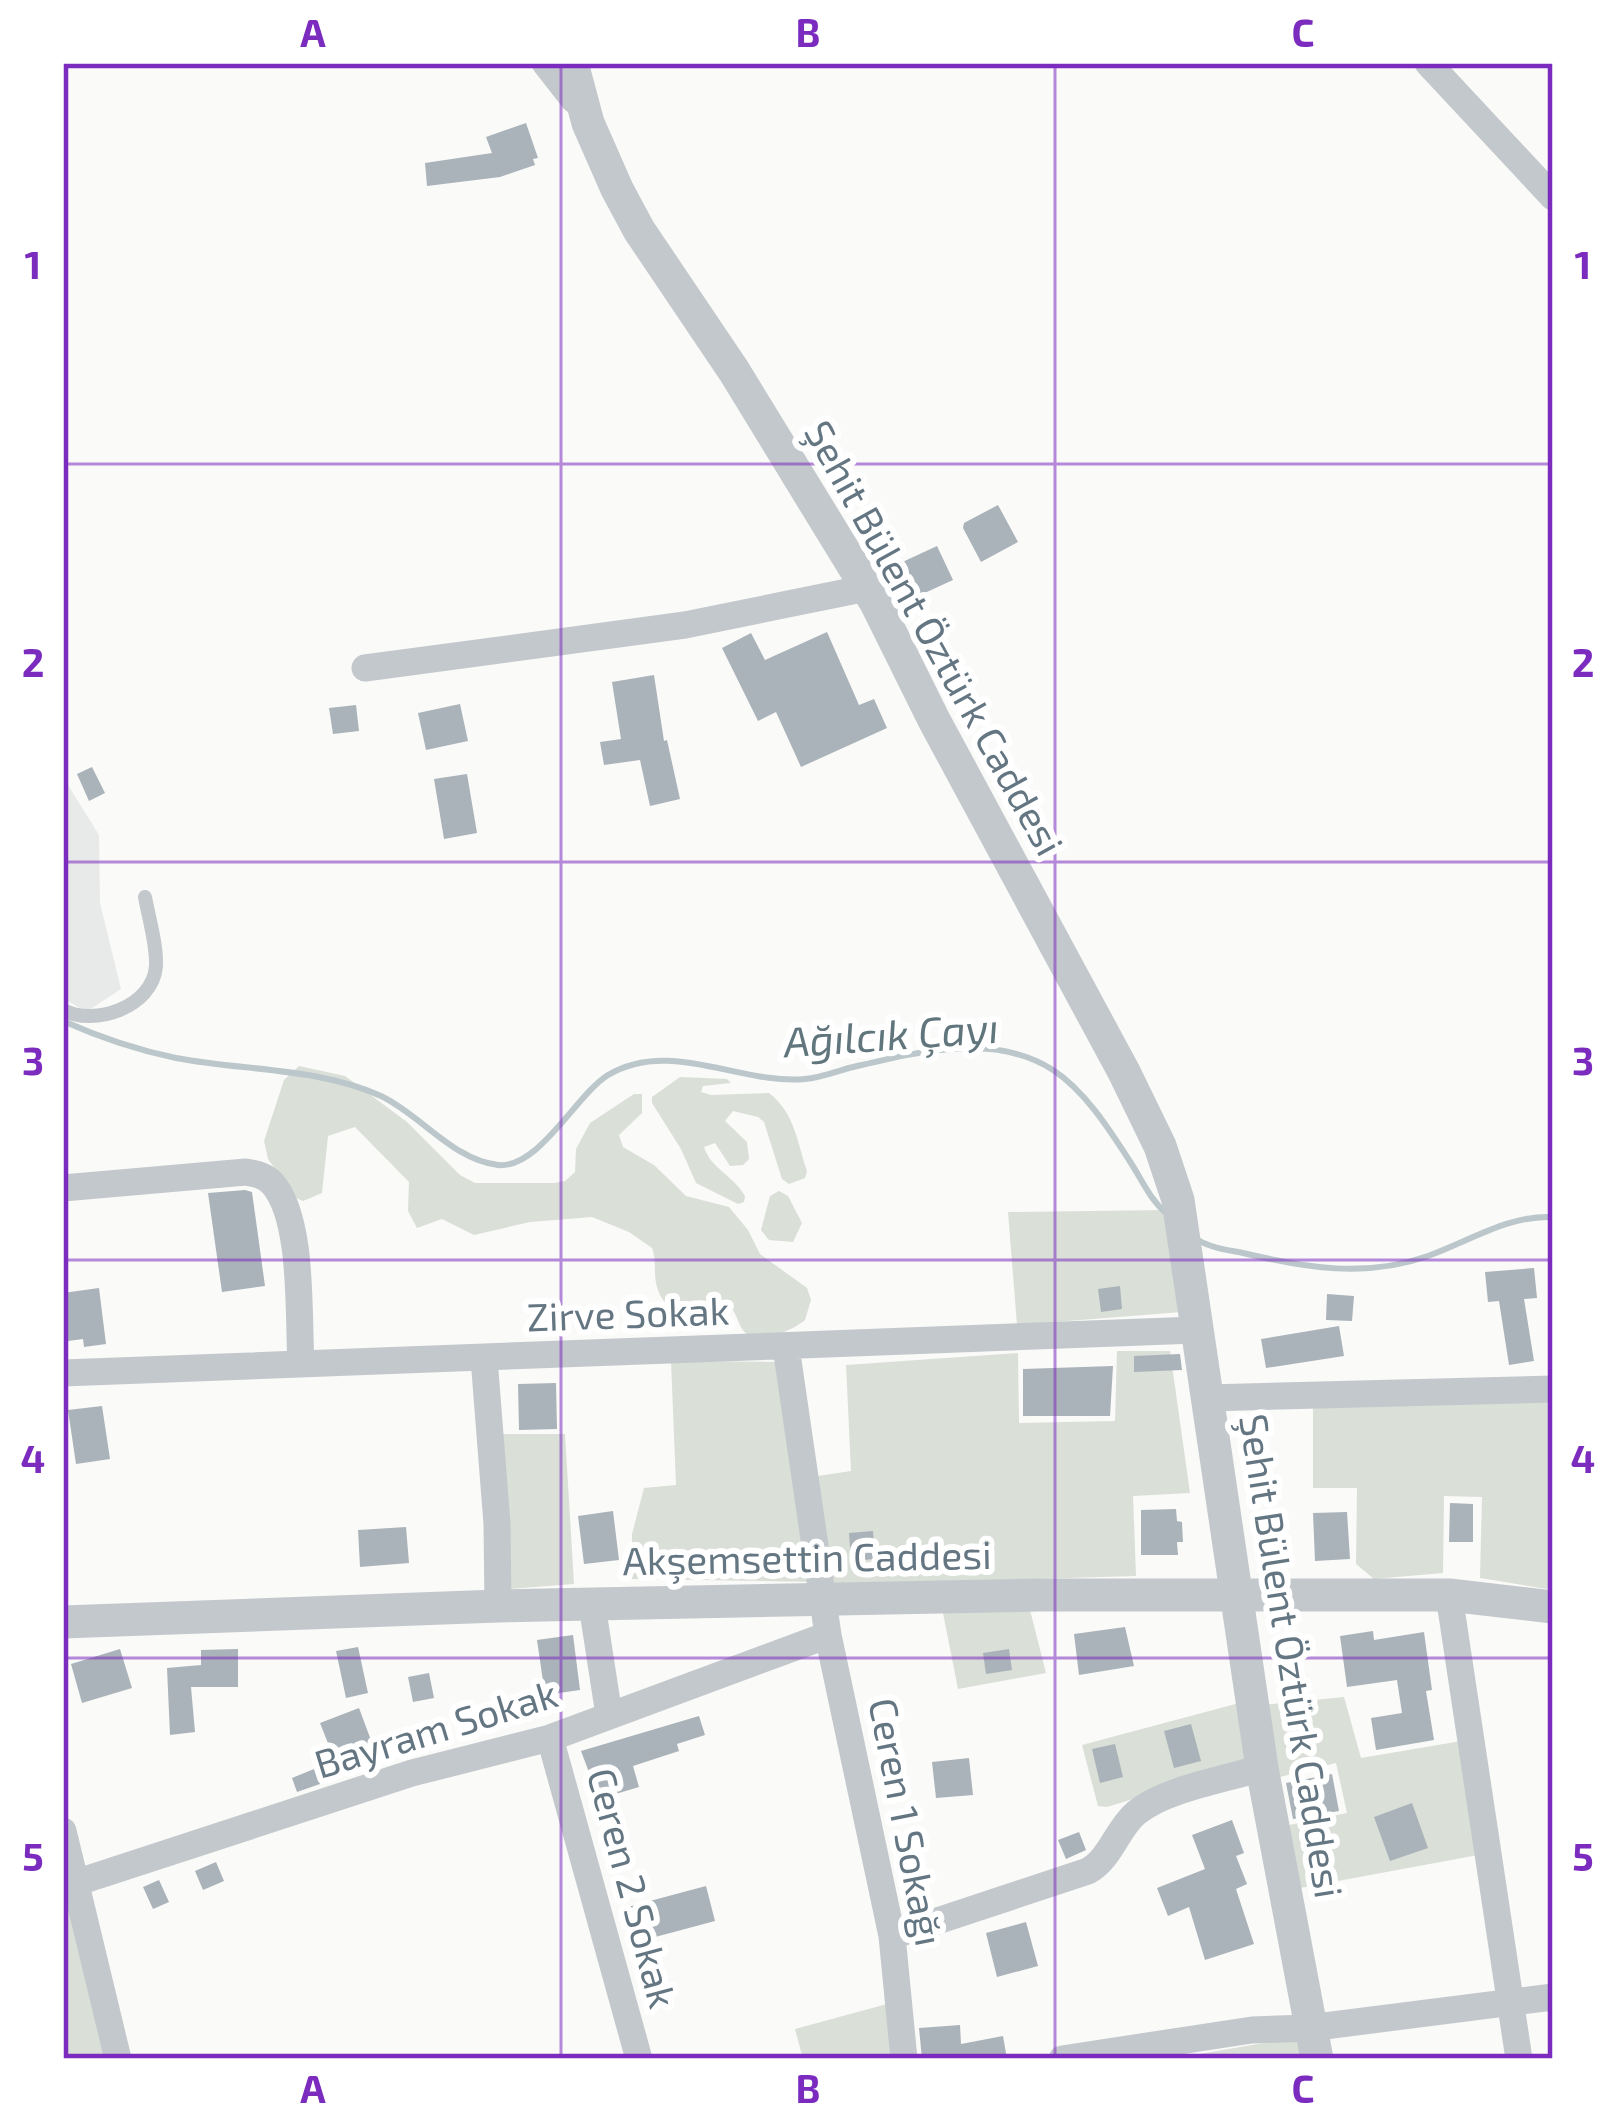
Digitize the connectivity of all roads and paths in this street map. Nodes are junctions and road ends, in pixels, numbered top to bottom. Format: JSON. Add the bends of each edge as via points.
{"nodes":[{"id":1,"x":545,"y":63,"type":"edge"},
{"id":2,"x":572,"y":63,"type":"edge"},
{"id":3,"x":1428,"y":63,"type":"edge"},
{"id":4,"x":581,"y":102,"type":"junction"},
{"id":5,"x":1553,"y":197,"type":"edge"},
{"id":6,"x":867,"y":588,"type":"junction"},
{"id":7,"x":365,"y":668,"type":"dead end"},
{"id":8,"x":146,"y":897,"type":"dead end"},
{"id":9,"x":63,"y":1010,"type":"edge"},
{"id":10,"x":63,"y":1188,"type":"edge"},
{"id":11,"x":1196,"y":1330,"type":"junction"},
{"id":12,"x":786,"y":1347,"type":"junction"},
{"id":13,"x":484,"y":1358,"type":"junction"},
{"id":14,"x":301,"y":1364,"type":"junction"},
{"id":15,"x":63,"y":1372,"type":"edge"},
{"id":16,"x":1553,"y":1389,"type":"edge"},
{"id":17,"x":1207,"y":1398,"type":"junction"},
{"id":18,"x":1234,"y":1593,"type":"junction"},
{"id":19,"x":1449,"y":1595,"type":"junction"},
{"id":20,"x":592,"y":1605,"type":"junction"},
{"id":21,"x":498,"y":1606,"type":"junction"},
{"id":22,"x":1553,"y":1607,"type":"edge"},
{"id":23,"x":826,"y":1618,"type":"junction"},
{"id":24,"x":63,"y":1622,"type":"edge"},
{"id":25,"x":610,"y":1715,"type":"junction"},
{"id":26,"x":550,"y":1738,"type":"junction"},
{"id":27,"x":1262,"y":1768,"type":"junction"},
{"id":28,"x":63,"y":1831,"type":"edge"},
{"id":29,"x":70,"y":1885,"type":"edge"},
{"id":30,"x":892,"y":1936,"type":"junction"},
{"id":31,"x":1553,"y":1996,"type":"edge"},
{"id":32,"x":1511,"y":2005,"type":"junction"},
{"id":33,"x":1313,"y":2043,"type":"edge"},
{"id":34,"x":118,"y":2059,"type":"edge"},
{"id":35,"x":639,"y":2059,"type":"edge"},
{"id":36,"x":904,"y":2059,"type":"edge"},
{"id":37,"x":1062,"y":2059,"type":"edge"},
{"id":38,"x":1519,"y":2059,"type":"edge"}],
"edges":[{"from":1,"to":4,"type":"street"},
{"from":2,"to":4,"type":"street","name":"Şehit Bülent Öztürk Caddesi"},
{"from":3,"to":5,"type":"street"},
{"from":4,"to":6,"type":"street","name":"Şehit Bülent Öztürk Caddesi","via":[[639,230]]},
{"from":6,"to":7,"type":"street","via":[[685,625]]},
{"from":6,"to":11,"type":"street","name":"Şehit Bülent Öztürk Caddesi","via":[[1160,1146],[1178,1200]]},
{"from":8,"to":9,"type":"lane","via":[[156,968],[144,992],[101,1017]]},
{"from":10,"to":14,"type":"street","via":[[263,1175],[288,1214]]},
{"from":11,"to":12,"type":"street","name":"Zirve Sokak"},
{"from":11,"to":17,"type":"street","name":"Şehit Bülent Öztürk Caddesi"},
{"from":12,"to":13,"type":"street","name":"Zirve Sokak"},
{"from":12,"to":23,"type":"street","name":"Ceren 1 Sokağı"},
{"from":13,"to":14,"type":"street","name":"Zirve Sokak"},
{"from":13,"to":21,"type":"street"},
{"from":14,"to":15,"type":"street","name":"Zirve Sokak"},
{"from":16,"to":17,"type":"street"},
{"from":17,"to":18,"type":"street","name":"Şehit Bülent Öztürk Caddesi"},
{"from":18,"to":19,"type":"street","name":"Akşemsettin Caddesi"},
{"from":18,"to":23,"type":"street","name":"Akşemsettin Caddesi"},
{"from":18,"to":27,"type":"street","name":"Şehit Bülent Öztürk Caddesi"},
{"from":19,"to":22,"type":"street","name":"Akşemsettin Caddesi"},
{"from":19,"to":32,"type":"street"},
{"from":20,"to":21,"type":"street","name":"Akşemsettin Caddesi"},
{"from":20,"to":23,"type":"street","name":"Akşemsettin Caddesi"},
{"from":20,"to":25,"type":"street"},
{"from":21,"to":24,"type":"street","name":"Akşemsettin Caddesi"},
{"from":23,"to":25,"type":"street","name":"Bayram Sokak"},
{"from":23,"to":30,"type":"street","name":"Ceren 1 Sokağı"},
{"from":25,"to":26,"type":"street","name":"Bayram Sokak"},
{"from":26,"to":29,"type":"street","name":"Bayram Sokak","via":[[412,1773]]},
{"from":26,"to":35,"type":"street","name":"Ceren 2 Sokak"},
{"from":27,"to":30,"type":"street","via":[[1154,1800],[1088,1871]]},
{"from":27,"to":33,"type":"street","name":"Şehit Bülent Öztürk Caddesi"},
{"from":28,"to":29,"type":"street"},
{"from":29,"to":34,"type":"street"},
{"from":30,"to":36,"type":"street","name":"Ceren 1 Sokağı"},
{"from":31,"to":32,"type":"street"},
{"from":32,"to":33,"type":"street"},
{"from":32,"to":38,"type":"street"},
{"from":33,"to":37,"type":"street","via":[[1252,2030]]}]}
